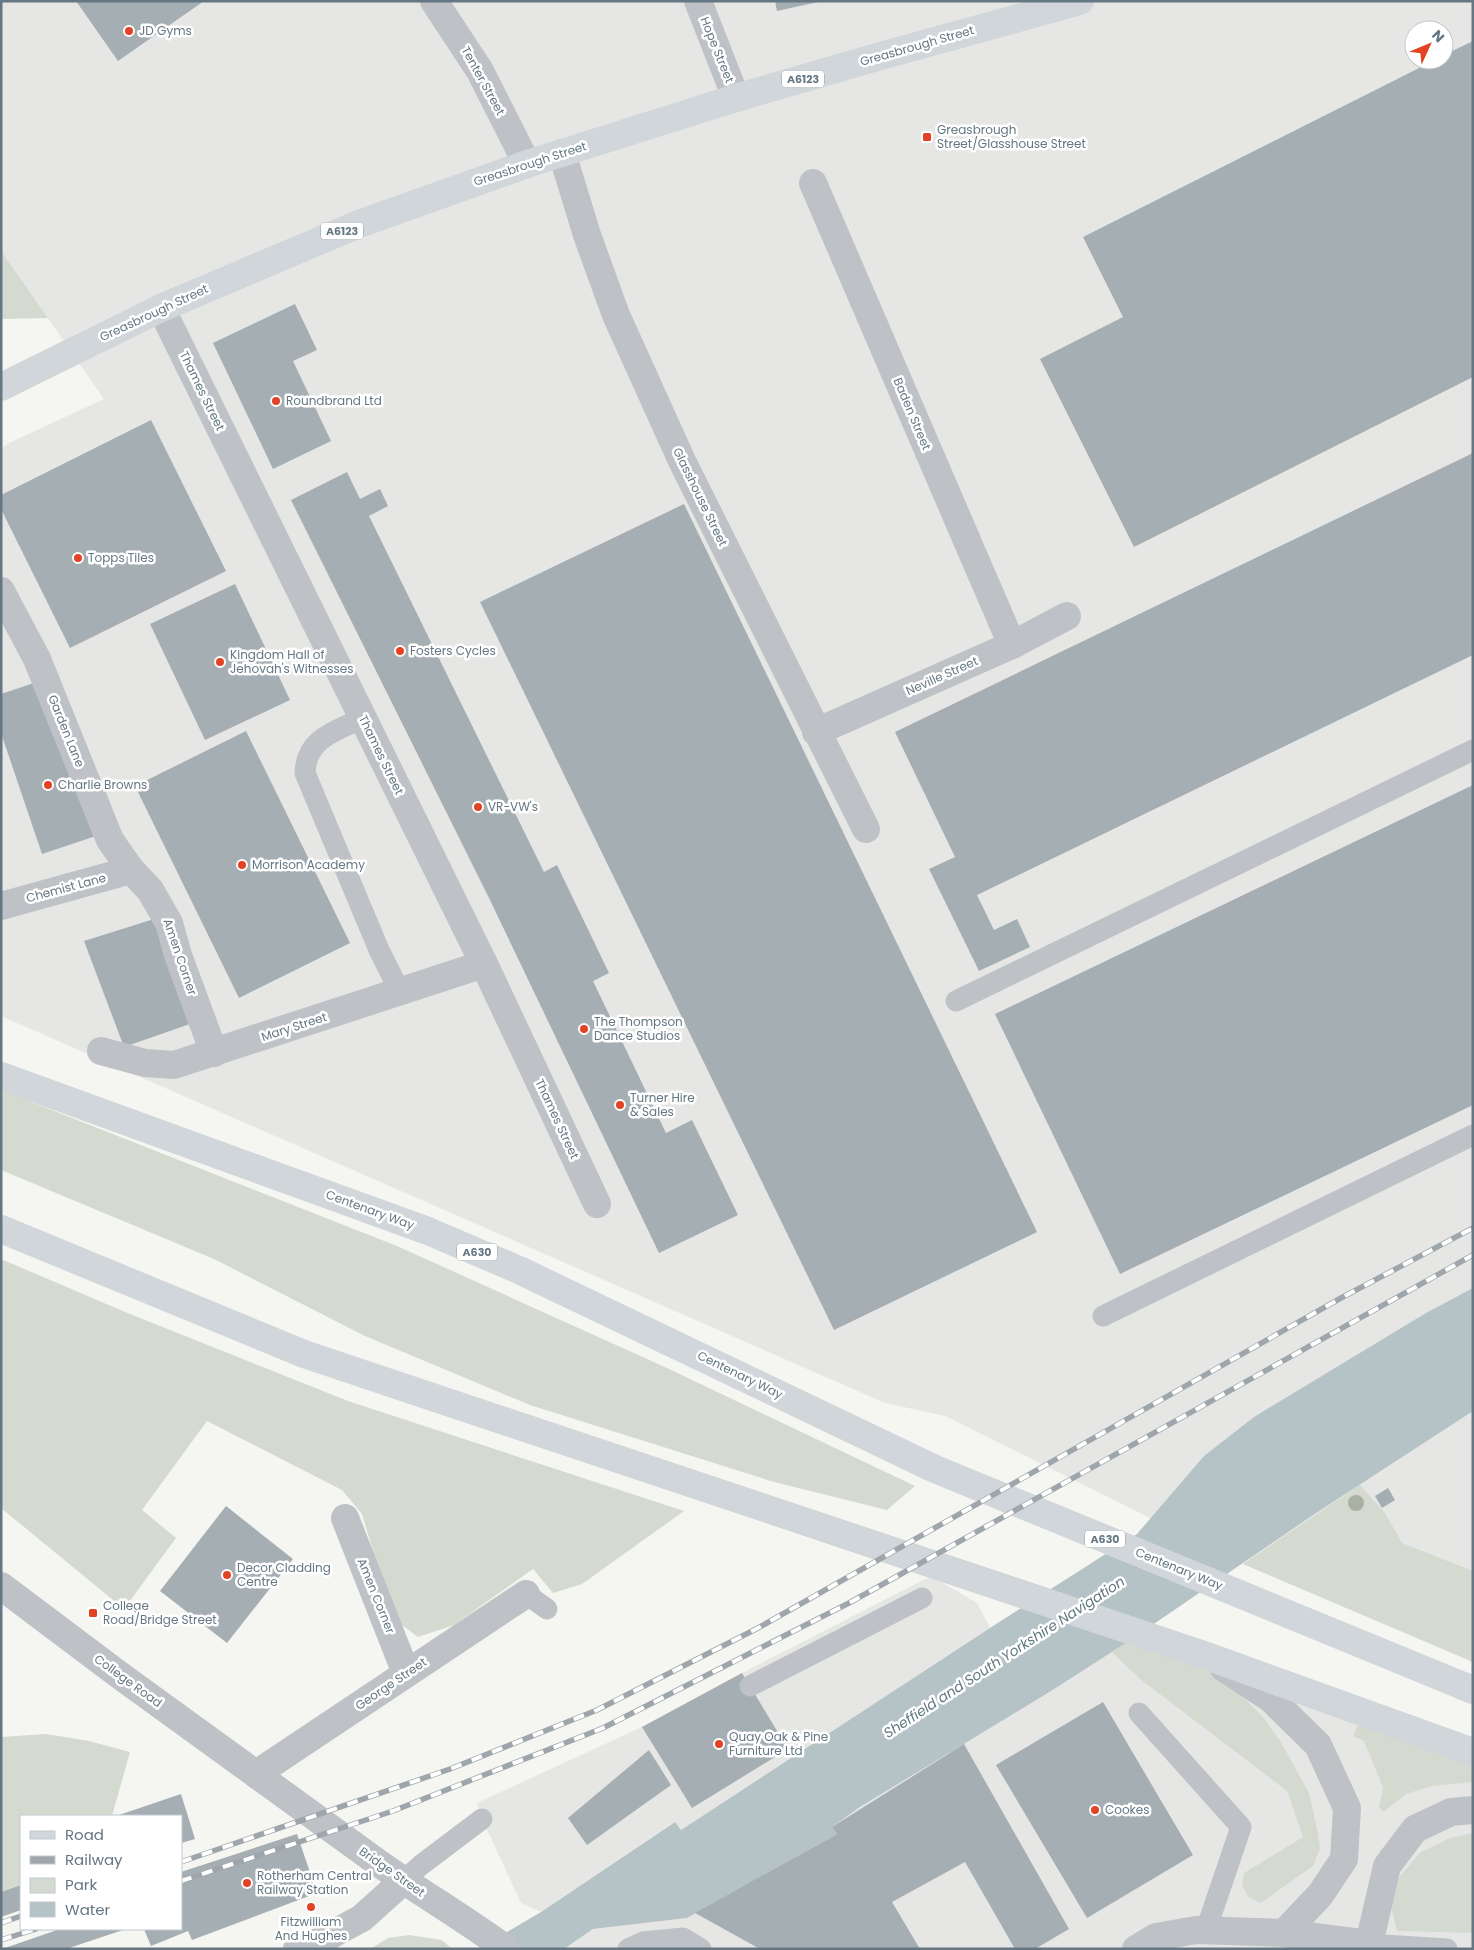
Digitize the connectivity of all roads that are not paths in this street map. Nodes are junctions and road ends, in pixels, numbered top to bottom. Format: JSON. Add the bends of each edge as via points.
{"nodes":[{"id":1,"x":434,"y":1,"type":"edge"},
{"id":2,"x":698,"y":1,"type":"edge"},
{"id":3,"x":1080,"y":1,"type":"edge"},
{"id":4,"x":736,"y":98,"type":"junction"},
{"id":5,"x":562,"y":153,"type":"junction"},
{"id":6,"x":527,"y":164,"type":"junction"},
{"id":7,"x":813,"y":183,"type":"dead end"},
{"id":8,"x":161,"y":308,"type":"junction"},
{"id":9,"x":1,"y":387,"type":"edge"},
{"id":10,"x":1,"y":590,"type":"edge"},
{"id":11,"x":1067,"y":616,"type":"dead end"},
{"id":12,"x":1012,"y":645,"type":"junction"},
{"id":13,"x":363,"y":718,"type":"junction"},
{"id":14,"x":816,"y":732,"type":"junction"},
{"id":15,"x":1473,"y":750,"type":"edge"},
{"id":16,"x":866,"y":829,"type":"dead end"},
{"id":17,"x":131,"y":870,"type":"junction"},
{"id":18,"x":1,"y":906,"type":"edge"},
{"id":19,"x":484,"y":964,"type":"junction"},
{"id":20,"x":400,"y":992,"type":"junction"},
{"id":21,"x":956,"y":1001,"type":"dead end"},
{"id":22,"x":101,"y":1051,"type":"dead end"},
{"id":23,"x":214,"y":1053,"type":"junction"},
{"id":24,"x":1,"y":1076,"type":"edge"},
{"id":25,"x":1473,"y":1135,"type":"edge"},
{"id":26,"x":597,"y":1204,"type":"dead end"},
{"id":27,"x":1,"y":1228,"type":"edge"},
{"id":28,"x":1103,"y":1316,"type":"dead end"},
{"id":29,"x":345,"y":1518,"type":"dead end"},
{"id":30,"x":1,"y":1586,"type":"edge"},
{"id":31,"x":922,"y":1598,"type":"dead end"},
{"id":32,"x":537,"y":1601,"type":"dead end"},
{"id":33,"x":1195,"y":1652,"type":"junction"},
{"id":34,"x":406,"y":1673,"type":"junction"},
{"id":35,"x":750,"y":1686,"type":"dead end"},
{"id":36,"x":1473,"y":1690,"type":"edge"},
{"id":37,"x":1140,"y":1713,"type":"dead end"},
{"id":38,"x":1473,"y":1752,"type":"edge"},
{"id":39,"x":256,"y":1774,"type":"junction"},
{"id":40,"x":1473,"y":1810,"type":"edge"},
{"id":41,"x":482,"y":1820,"type":"dead end"},
{"id":42,"x":403,"y":1881,"type":"junction"},
{"id":43,"x":1206,"y":1930,"type":"junction"},
{"id":44,"x":1284,"y":1933,"type":"junction"},
{"id":45,"x":1369,"y":1946,"type":"edge"},
{"id":46,"x":297,"y":1949,"type":"edge"},
{"id":47,"x":506,"y":1949,"type":"edge"},
{"id":48,"x":628,"y":1949,"type":"edge"},
{"id":49,"x":701,"y":1949,"type":"edge"},
{"id":50,"x":1136,"y":1949,"type":"edge"},
{"id":51,"x":1447,"y":1949,"type":"edge"}],
"edges":[{"from":1,"to":6,"type":"street","name":"Tenter Street","via":[[480,71]]},
{"from":2,"to":4,"type":"street","name":"Hope Street"},
{"from":3,"to":4,"type":"main road","name":"Greasbrough Street","number":"A6123"},
{"from":4,"to":5,"type":"main road","name":"Greasbrough Street","number":"A6123"},
{"from":5,"to":6,"type":"main road","name":"Greasbrough Street","number":"A6123"},
{"from":5,"to":14,"type":"street","name":"Glasshouse Street","via":[[616,315],[682,461]]},
{"from":6,"to":8,"type":"main road","name":"Greasbrough Street","number":"A6123","via":[[359,224]]},
{"from":7,"to":12,"type":"street","name":"Baden Street"},
{"from":8,"to":9,"type":"main road","name":"Greasbrough Street","number":"A6123"},
{"from":8,"to":13,"type":"street","name":"Thames Street"},
{"from":10,"to":17,"type":"street","name":"Garden Lane","via":[[37,659],[110,840]]},
{"from":11,"to":12,"type":"street","name":"Neville Street"},
{"from":12,"to":14,"type":"street","name":"Neville Street"},
{"from":13,"to":19,"type":"street","name":"Thames Street"},
{"from":13,"to":20,"type":"lane","via":[[316,742],[305,761],[305,773],[379,950]]},
{"from":14,"to":16,"type":"street","name":"Glasshouse Street"},
{"from":15,"to":21,"type":"lane"},
{"from":17,"to":18,"type":"street","name":"Chemist Lane"},
{"from":17,"to":23,"type":"street","name":"Amen Corner","via":[[150,890],[169,923]]},
{"from":19,"to":20,"type":"street","name":"Mary Street"},
{"from":19,"to":26,"type":"street","name":"Thames Street"},
{"from":20,"to":23,"type":"street","name":"Mary Street"},
{"from":22,"to":23,"type":"street","name":"Mary Street","via":[[145,1064],[174,1064]]},
{"from":24,"to":36,"type":"main road","name":"Centenary Way","number":"A630","via":[[428,1231],[528,1274],[935,1469]]},
{"from":25,"to":28,"type":"lane"},
{"from":27,"to":33,"type":"main road","via":[[304,1354]]},
{"from":29,"to":34,"type":"street","name":"Amen Corner"},
{"from":30,"to":39,"type":"street","name":"College Road"},
{"from":31,"to":35,"type":"lane"},
{"from":32,"to":34,"type":"street","name":"George Street"},
{"from":33,"to":38,"type":"main road"},
{"from":33,"to":44,"type":"street","via":[[1270,1698],[1318,1745],[1347,1808],[1344,1859],[1320,1895]]},
{"from":34,"to":39,"type":"street","name":"George Street"},
{"from":37,"to":43,"type":"lane","via":[[1241,1827]]},
{"from":39,"to":42,"type":"street","name":"Bridge Street"},
{"from":40,"to":45,"type":"street","via":[[1451,1812],[1415,1829],[1387,1866]]},
{"from":41,"to":42,"type":"lane"},
{"from":42,"to":46,"type":"street","via":[[362,1918],[318,1942]]},
{"from":42,"to":47,"type":"street","name":"Bridge Street"},
{"from":43,"to":44,"type":"street"},
{"from":43,"to":50,"type":"street","via":[[1156,1937]]},
{"from":44,"to":45,"type":"street"},
{"from":45,"to":51,"type":"lane"},
{"from":48,"to":49,"type":"lane","via":[[643,1942],[683,1938]]}]}
